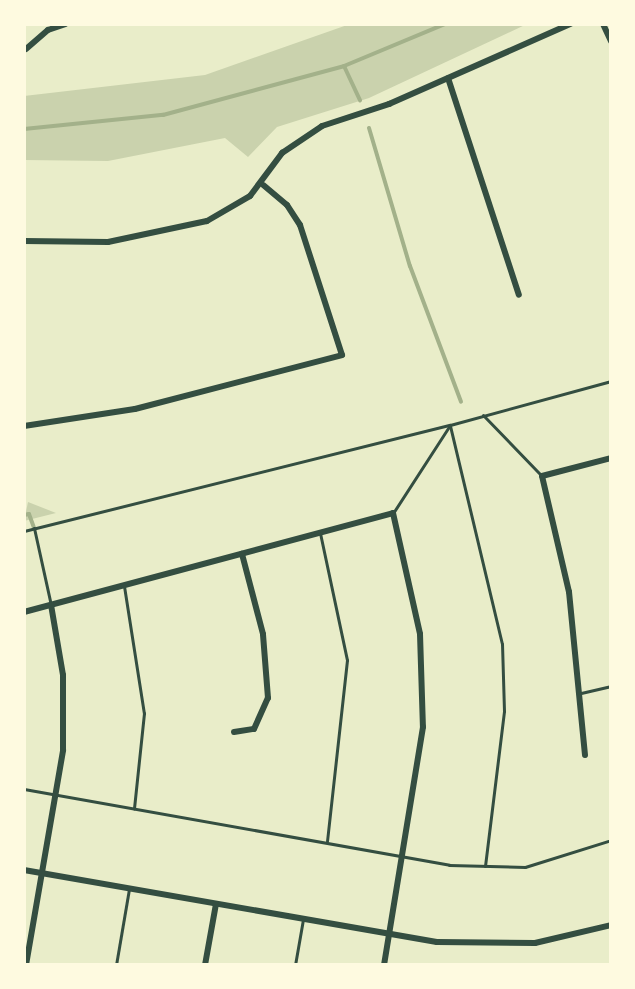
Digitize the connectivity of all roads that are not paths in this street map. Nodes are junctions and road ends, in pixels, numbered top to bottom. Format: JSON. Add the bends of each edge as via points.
{"nodes":[{"id":1,"x":65,"y":24,"type":"edge"},
{"id":2,"x":570,"y":24,"type":"edge"},
{"id":3,"x":603,"y":24,"type":"edge"},
{"id":4,"x":611,"y":41,"type":"edge"},
{"id":5,"x":26,"y":49,"type":"dead end"},
{"id":6,"x":448,"y":78,"type":"junction"},
{"id":7,"x":263,"y":185,"type":"junction"},
{"id":8,"x":24,"y":241,"type":"edge"},
{"id":9,"x":519,"y":295,"type":"dead end"},
{"id":10,"x":611,"y":381,"type":"edge"},
{"id":11,"x":483,"y":414,"type":"junction"},
{"id":12,"x":450,"y":425,"type":"junction"},
{"id":13,"x":24,"y":426,"type":"edge"},
{"id":14,"x":611,"y":458,"type":"edge"},
{"id":15,"x":542,"y":476,"type":"junction"},
{"id":16,"x":393,"y":513,"type":"junction"},
{"id":17,"x":34,"y":528,"type":"junction"},
{"id":18,"x":24,"y":531,"type":"edge"},
{"id":19,"x":320,"y":533,"type":"junction"},
{"id":20,"x":242,"y":554,"type":"junction"},
{"id":21,"x":124,"y":586,"type":"junction"},
{"id":22,"x":51,"y":605,"type":"junction"},
{"id":23,"x":24,"y":612,"type":"edge"},
{"id":24,"x":611,"y":686,"type":"edge"},
{"id":25,"x":581,"y":693,"type":"junction"},
{"id":26,"x":234,"y":732,"type":"dead end"},
{"id":27,"x":585,"y":755,"type":"dead end"},
{"id":28,"x":24,"y":789,"type":"edge"},
{"id":29,"x":55,"y":796,"type":"junction"},
{"id":30,"x":134,"y":808,"type":"junction"},
{"id":31,"x":611,"y":840,"type":"edge"},
{"id":32,"x":327,"y":841,"type":"junction"},
{"id":33,"x":403,"y":854,"type":"junction"},
{"id":34,"x":485,"y":866,"type":"junction"},
{"id":35,"x":24,"y":870,"type":"edge"},
{"id":36,"x":41,"y":874,"type":"junction"},
{"id":37,"x":129,"y":889,"type":"junction"},
{"id":38,"x":216,"y":904,"type":"junction"},
{"id":39,"x":303,"y":919,"type":"junction"},
{"id":40,"x":611,"y":925,"type":"edge"},
{"id":41,"x":390,"y":934,"type":"junction"},
{"id":42,"x":26,"y":965,"type":"edge"},
{"id":43,"x":116,"y":965,"type":"edge"},
{"id":44,"x":205,"y":965,"type":"edge"},
{"id":45,"x":295,"y":965,"type":"edge"},
{"id":46,"x":384,"y":965,"type":"edge"}],
"edges":[{"from":1,"to":5,"type":"street","via":[[48,30]]},
{"from":2,"to":6,"type":"street"},
{"from":3,"to":4,"type":"street"},
{"from":6,"to":7,"type":"street","via":[[302,137],[282,153]]},
{"from":6,"to":9,"type":"street"},
{"from":7,"to":8,"type":"street","via":[[207,221],[108,242]]},
{"from":7,"to":13,"type":"street","via":[[287,205],[300,225],[342,355],[135,409]]},
{"from":10,"to":11,"type":"lane"},
{"from":11,"to":12,"type":"lane"},
{"from":11,"to":15,"type":"lane"},
{"from":12,"to":16,"type":"lane"},
{"from":12,"to":17,"type":"lane"},
{"from":12,"to":34,"type":"lane","via":[[502,644],[504,711]]},
{"from":14,"to":15,"type":"street"},
{"from":15,"to":25,"type":"street","via":[[570,592]]},
{"from":16,"to":19,"type":"street"},
{"from":16,"to":33,"type":"street","via":[[420,634],[424,680],[423,727]]},
{"from":17,"to":18,"type":"lane"},
{"from":17,"to":22,"type":"lane"},
{"from":19,"to":20,"type":"street"},
{"from":19,"to":32,"type":"lane","via":[[347,660]]},
{"from":20,"to":21,"type":"street"},
{"from":20,"to":26,"type":"street","via":[[263,634],[268,698],[254,729]]},
{"from":21,"to":22,"type":"street"},
{"from":21,"to":30,"type":"lane","via":[[144,713]]},
{"from":22,"to":23,"type":"street"},
{"from":22,"to":29,"type":"street","via":[[65,713]]},
{"from":24,"to":25,"type":"lane"},
{"from":25,"to":27,"type":"street"},
{"from":28,"to":29,"type":"lane"},
{"from":29,"to":30,"type":"lane"},
{"from":29,"to":36,"type":"street"},
{"from":30,"to":32,"type":"lane"},
{"from":31,"to":34,"type":"lane","via":[[525,867]]},
{"from":32,"to":33,"type":"lane"},
{"from":33,"to":34,"type":"lane","via":[[449,865]]},
{"from":33,"to":41,"type":"street"},
{"from":35,"to":36,"type":"street"},
{"from":36,"to":37,"type":"street"},
{"from":36,"to":42,"type":"street"},
{"from":37,"to":38,"type":"street"},
{"from":37,"to":43,"type":"lane"},
{"from":38,"to":39,"type":"street"},
{"from":38,"to":44,"type":"street"},
{"from":39,"to":41,"type":"street"},
{"from":39,"to":45,"type":"lane"},
{"from":40,"to":41,"type":"street","via":[[496,946]]},
{"from":41,"to":46,"type":"street"}]}
